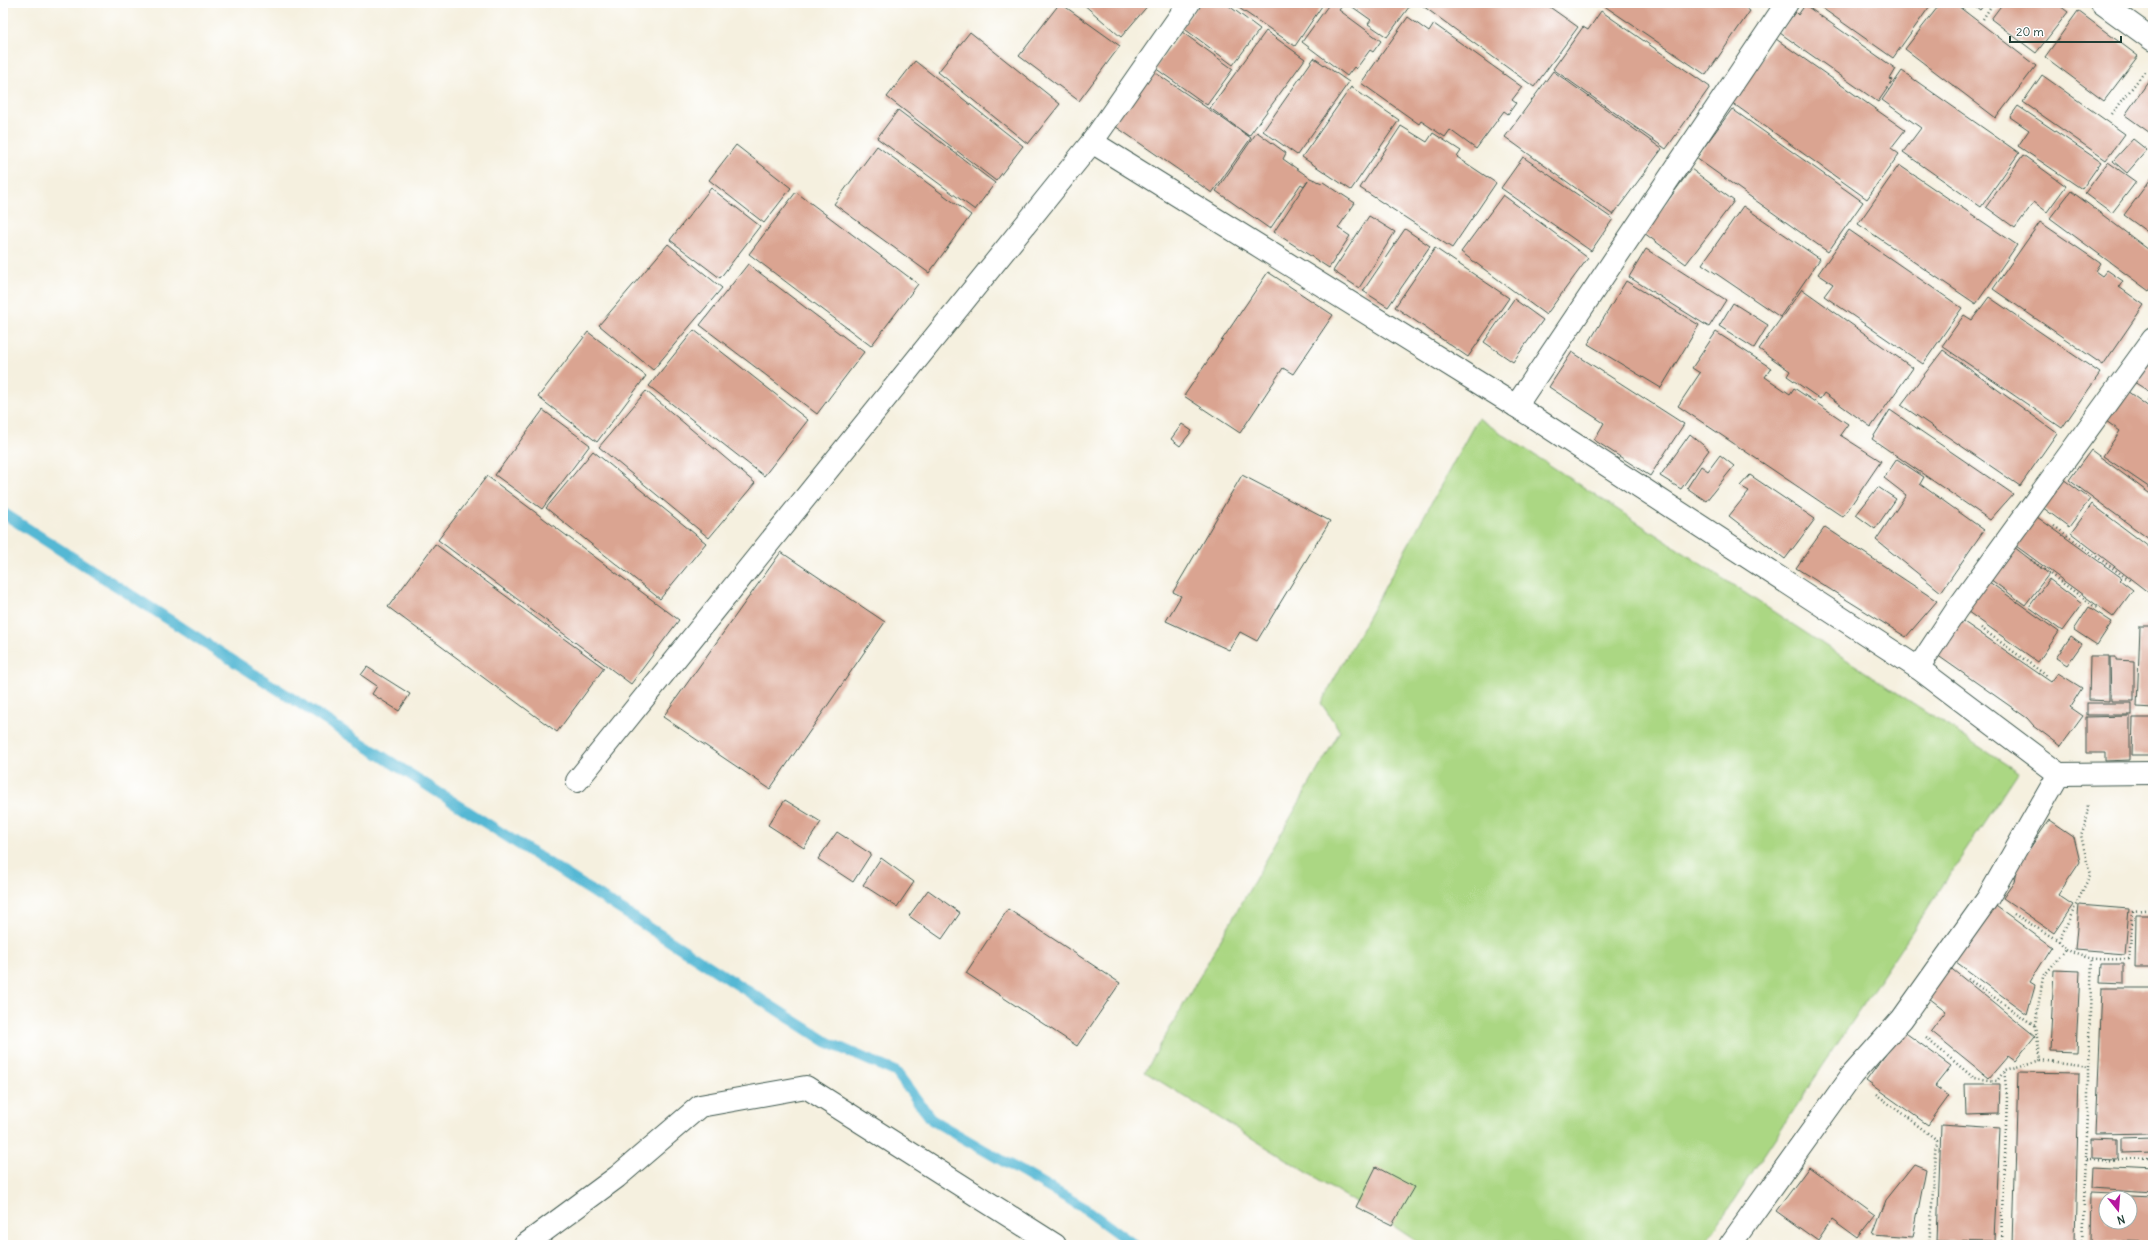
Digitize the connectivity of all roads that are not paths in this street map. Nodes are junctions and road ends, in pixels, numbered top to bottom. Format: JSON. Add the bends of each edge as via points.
{"nodes":[{"id":1,"x":1189,"y":3,"type":"edge"},
{"id":2,"x":1787,"y":3,"type":"edge"},
{"id":3,"x":2102,"y":3,"type":"edge"},
{"id":4,"x":2153,"y":40,"type":"edge"},
{"id":5,"x":1092,"y":142,"type":"junction"},
{"id":6,"x":2153,"y":339,"type":"edge"},
{"id":7,"x":1516,"y":406,"type":"junction"},
{"id":8,"x":1918,"y":668,"type":"junction"},
{"id":9,"x":2153,"y":773,"type":"edge"},
{"id":10,"x":2059,"y":774,"type":"junction"},
{"id":11,"x":576,"y":781,"type":"dead end"},
{"id":12,"x":525,"y":1245,"type":"edge"},
{"id":13,"x":1055,"y":1245,"type":"edge"},
{"id":14,"x":1730,"y":1245,"type":"edge"}],
"edges":[{"from":1,"to":5,"type":"street"},
{"from":2,"to":7,"type":"street"},
{"from":3,"to":4,"type":"street"},
{"from":5,"to":7,"type":"street"},
{"from":5,"to":11,"type":"street"},
{"from":6,"to":8,"type":"street","via":[[1956,610]]},
{"from":7,"to":8,"type":"street"},
{"from":8,"to":10,"type":"street"},
{"from":9,"to":10,"type":"street"},
{"from":10,"to":14,"type":"street","via":[[1988,898],[1902,1019],[1852,1075]]},
{"from":12,"to":13,"type":"street","via":[[617,1177],[700,1106],[806,1087]]}]}
